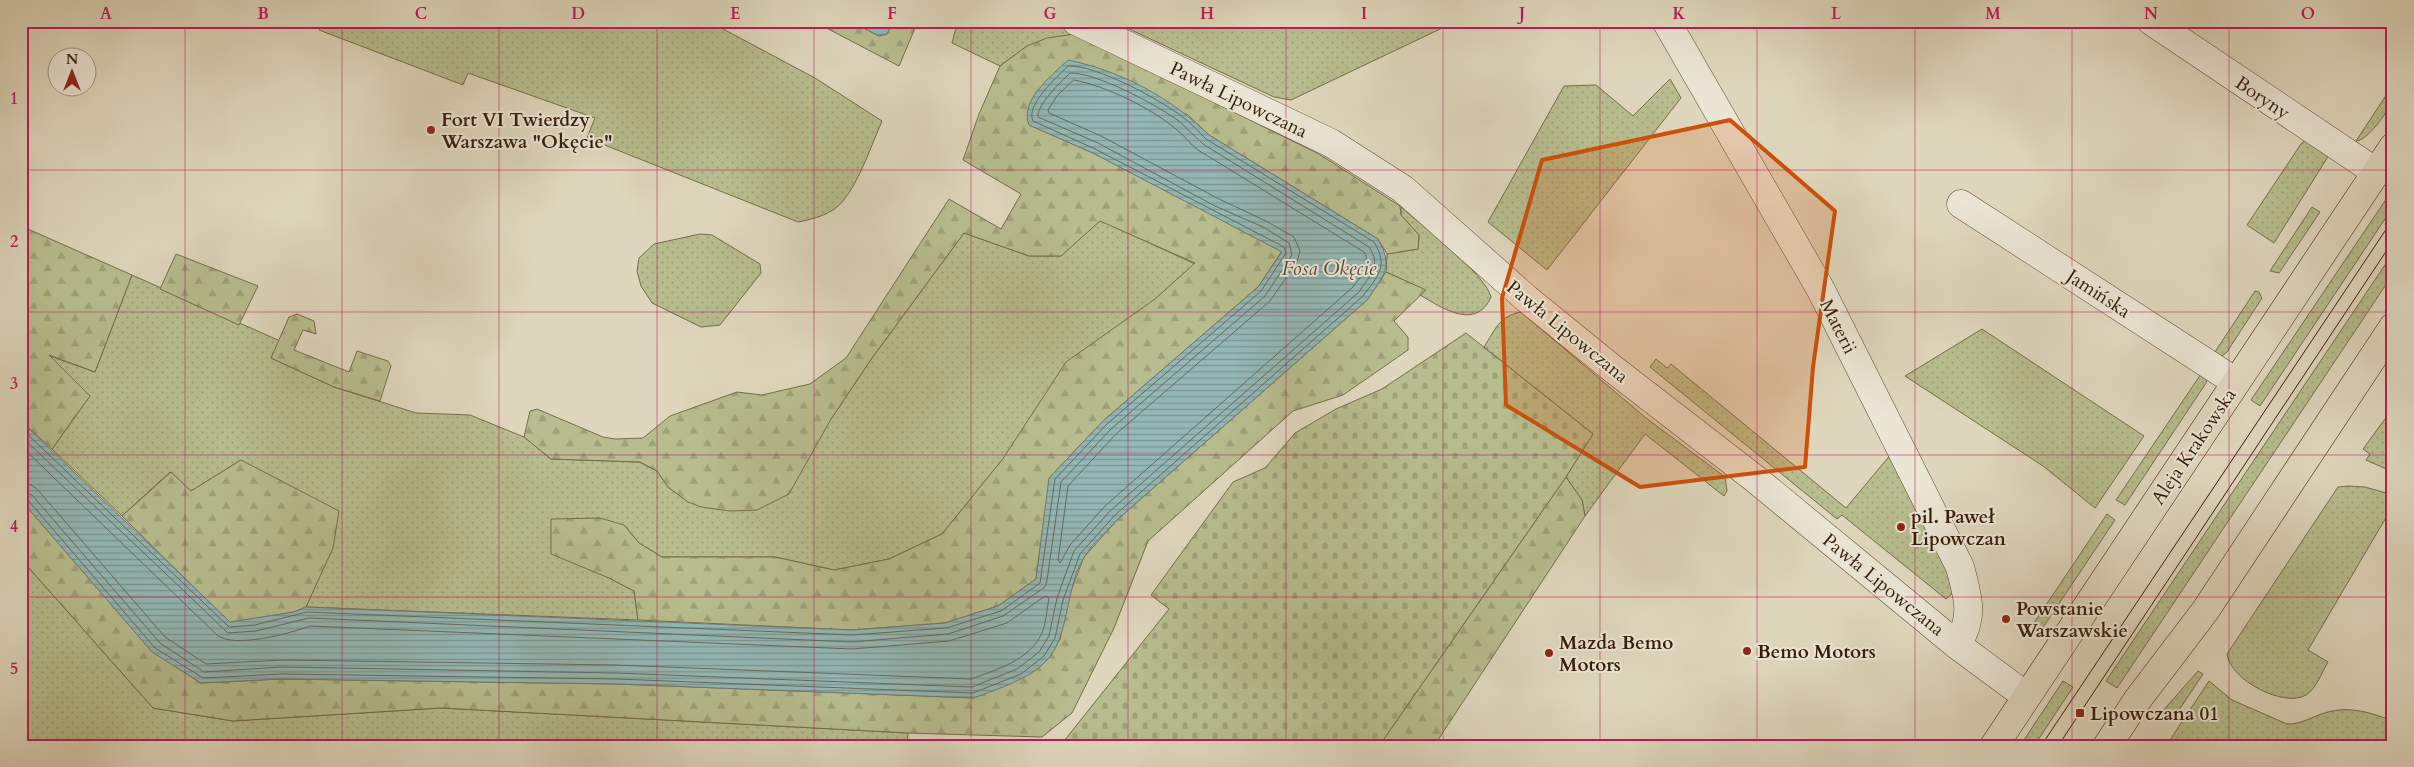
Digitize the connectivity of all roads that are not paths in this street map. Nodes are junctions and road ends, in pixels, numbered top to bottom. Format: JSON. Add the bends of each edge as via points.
{"nodes":[{"id":1,"x":1076,"y":21,"type":"edge"},
{"id":2,"x":1666,"y":21,"type":"edge"},
{"id":3,"x":2151,"y":21,"type":"edge"},
{"id":4,"x":2393,"y":147,"type":"edge"},
{"id":5,"x":2376,"y":172,"type":"junction"},
{"id":6,"x":1961,"y":204,"type":"dead end"},
{"id":7,"x":2393,"y":327,"type":"edge"},
{"id":8,"x":2236,"y":382,"type":"junction"},
{"id":9,"x":1957,"y":645,"type":"junction"},
{"id":10,"x":2026,"y":696,"type":"junction"},
{"id":11,"x":1994,"y":746,"type":"edge"},
{"id":12,"x":2107,"y":746,"type":"edge"}],
"edges":[{"from":1,"to":9,"type":"street","name":"Pawła Lipowczana","via":[[1331,143],[1403,190],[1613,369],[1754,478]]},
{"from":2,"to":9,"type":"street","name":"Materii","via":[[1820,290],[1960,568],[1970,606],[1965,632]]},
{"from":3,"to":5,"type":"street","name":"Boryny"},
{"from":4,"to":5,"type":"main road","name":"Aleja Krakowska"},
{"from":5,"to":8,"type":"main road","name":"Aleja Krakowska"},
{"from":6,"to":8,"type":"street","name":"Jamińska"},
{"from":7,"to":12,"type":"main road","via":[[2205,611],[2138,699]]},
{"from":8,"to":10,"type":"main road","name":"Aleja Krakowska"},
{"from":9,"to":10,"type":"street","name":"Pawła Lipowczana"},
{"from":10,"to":11,"type":"main road","name":"Aleja Krakowska"}]}
